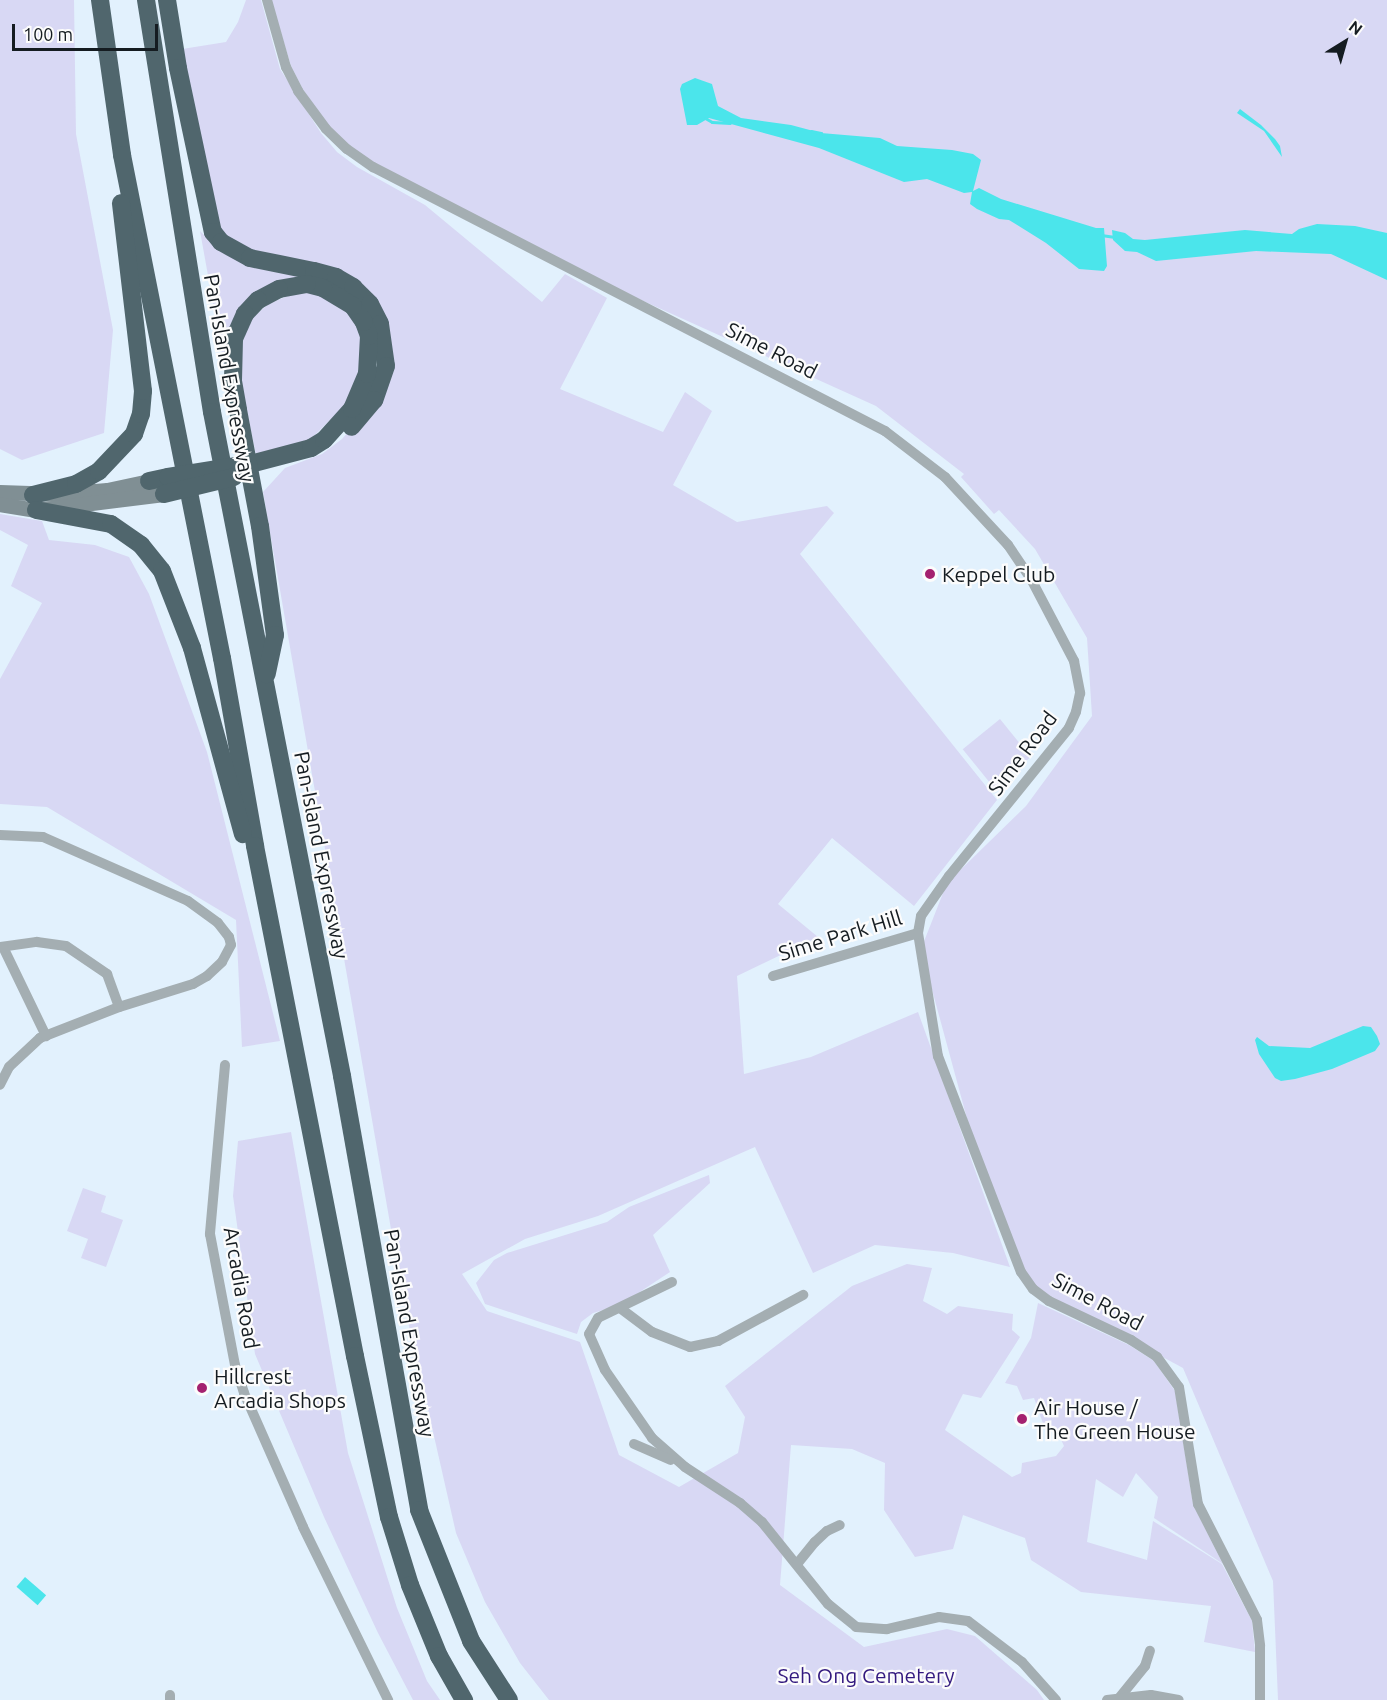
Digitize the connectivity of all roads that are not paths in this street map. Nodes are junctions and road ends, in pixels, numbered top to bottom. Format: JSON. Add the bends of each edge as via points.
{"nodes":[{"id":1,"x":100,"y":0,"type":"edge"},
{"id":2,"x":146,"y":0,"type":"edge"},
{"id":3,"x":167,"y":0,"type":"edge"},
{"id":4,"x":267,"y":0,"type":"edge"},
{"id":5,"x":122,"y":155,"type":"junction"},
{"id":6,"x":149,"y":481,"type":"junction"},
{"id":7,"x":0,"y":492,"type":"edge"},
{"id":8,"x":164,"y":494,"type":"junction"},
{"id":9,"x":35,"y":502,"type":"junction"},
{"id":10,"x":0,"y":504,"type":"edge"},
{"id":11,"x":265,"y":681,"type":"junction"},
{"id":12,"x":0,"y":835,"type":"edge"},
{"id":13,"x":255,"y":846,"type":"junction"},
{"id":14,"x":918,"y":933,"type":"junction"},
{"id":15,"x":2,"y":947,"type":"edge"},
{"id":16,"x":773,"y":976,"type":"dead end"},
{"id":17,"x":119,"y":1008,"type":"junction"},
{"id":18,"x":46,"y":1036,"type":"junction"},
{"id":19,"x":225,"y":1065,"type":"dead end"},
{"id":20,"x":2,"y":1078,"type":"edge"},
{"id":21,"x":672,"y":1282,"type":"dead end"},
{"id":22,"x":802,"y":1295,"type":"dead end"},
{"id":23,"x":620,"y":1308,"type":"junction"},
{"id":24,"x":634,"y":1444,"type":"dead end"},
{"id":25,"x":685,"y":1467,"type":"junction"},
{"id":26,"x":840,"y":1525,"type":"dead end"},
{"id":27,"x":796,"y":1564,"type":"junction"},
{"id":28,"x":1150,"y":1651,"type":"dead end"},
{"id":29,"x":1120,"y":1697,"type":"junction"},
{"id":30,"x":388,"y":1700,"type":"edge"},
{"id":31,"x":464,"y":1700,"type":"edge"},
{"id":32,"x":509,"y":1700,"type":"edge"},
{"id":33,"x":1056,"y":1700,"type":"edge"},
{"id":34,"x":1107,"y":1700,"type":"edge"},
{"id":35,"x":1179,"y":1700,"type":"edge"},
{"id":36,"x":1260,"y":1700,"type":"edge"}],
"edges":[{"from":1,"to":5,"type":"highway"},
{"from":2,"to":11,"type":"highway","name":"Pan-Island Expressway","via":[[212,412]]},
{"from":3,"to":8,"type":"highway","via":[[213,232],[221,242],[250,258],[314,271],[353,287],[370,304],[380,324],[386,366],[374,400],[349,430],[330,444],[297,461]]},
{"from":4,"to":14,"type":"street","name":"Sime Road","via":[[286,67],[298,91],[326,129],[347,149],[373,167],[885,431],[945,477],[1016,555],[1074,661],[1080,693],[1076,712],[1070,728],[921,916]]},
{"from":5,"to":9,"type":"highway","via":[[121,197],[144,391],[141,414],[134,434],[99,471]]},
{"from":5,"to":13,"type":"highway","via":[[176,417]]},
{"from":6,"to":8,"type":"main road"},
{"from":6,"to":9,"type":"main road"},
{"from":6,"to":11,"type":"highway","via":[[284,456],[324,440],[352,409],[366,374],[369,336],[353,306],[323,288],[308,285],[279,289],[258,300],[244,314],[234,339],[233,381],[238,410],[260,526],[275,635]]},
{"from":7,"to":9,"type":"main road"},
{"from":8,"to":9,"type":"main road"},
{"from":9,"to":10,"type":"main road"},
{"from":9,"to":13,"type":"highway","via":[[111,524],[141,545],[162,571],[192,648],[242,830]]},
{"from":11,"to":32,"type":"highway","name":"Pan-Island Expressway","via":[[342,1076],[419,1510],[471,1641]]},
{"from":12,"to":17,"type":"street","via":[[43,837],[188,901],[218,923],[229,938],[231,945],[222,962],[207,976],[175,991]]},
{"from":13,"to":31,"type":"highway","via":[[389,1517],[410,1585],[439,1656]]},
{"from":14,"to":16,"type":"street","name":"Sime Park Hill"},
{"from":14,"to":36,"type":"street","name":"Sime Road","via":[[938,1056],[1021,1272],[1033,1289],[1049,1301],[1131,1340],[1157,1357],[1179,1387],[1198,1504],[1257,1620]]},
{"from":15,"to":17,"type":"street","via":[[38,942],[66,946],[107,974]]},
{"from":15,"to":18,"type":"street"},
{"from":17,"to":18,"type":"street"},
{"from":18,"to":20,"type":"street","via":[[34,1042]]},
{"from":19,"to":30,"type":"street","name":"Arcadia Road","via":[[210,1234],[235,1365],[303,1527]]},
{"from":21,"to":23,"type":"street"},
{"from":22,"to":23,"type":"street","via":[[718,1341],[690,1347],[652,1332]]},
{"from":23,"to":25,"type":"street","via":[[598,1318],[589,1334],[605,1370],[631,1409],[652,1438]]},
{"from":24,"to":25,"type":"street"},
{"from":25,"to":27,"type":"street","via":[[755,1516]]},
{"from":26,"to":27,"type":"street","via":[[827,1531]]},
{"from":27,"to":33,"type":"street","via":[[828,1604],[856,1627],[887,1629],[939,1617],[968,1621],[1022,1662]]},
{"from":28,"to":29,"type":"street","via":[[1145,1666]]},
{"from":29,"to":34,"type":"street"},
{"from":29,"to":35,"type":"street","via":[[1151,1695]]}]}
